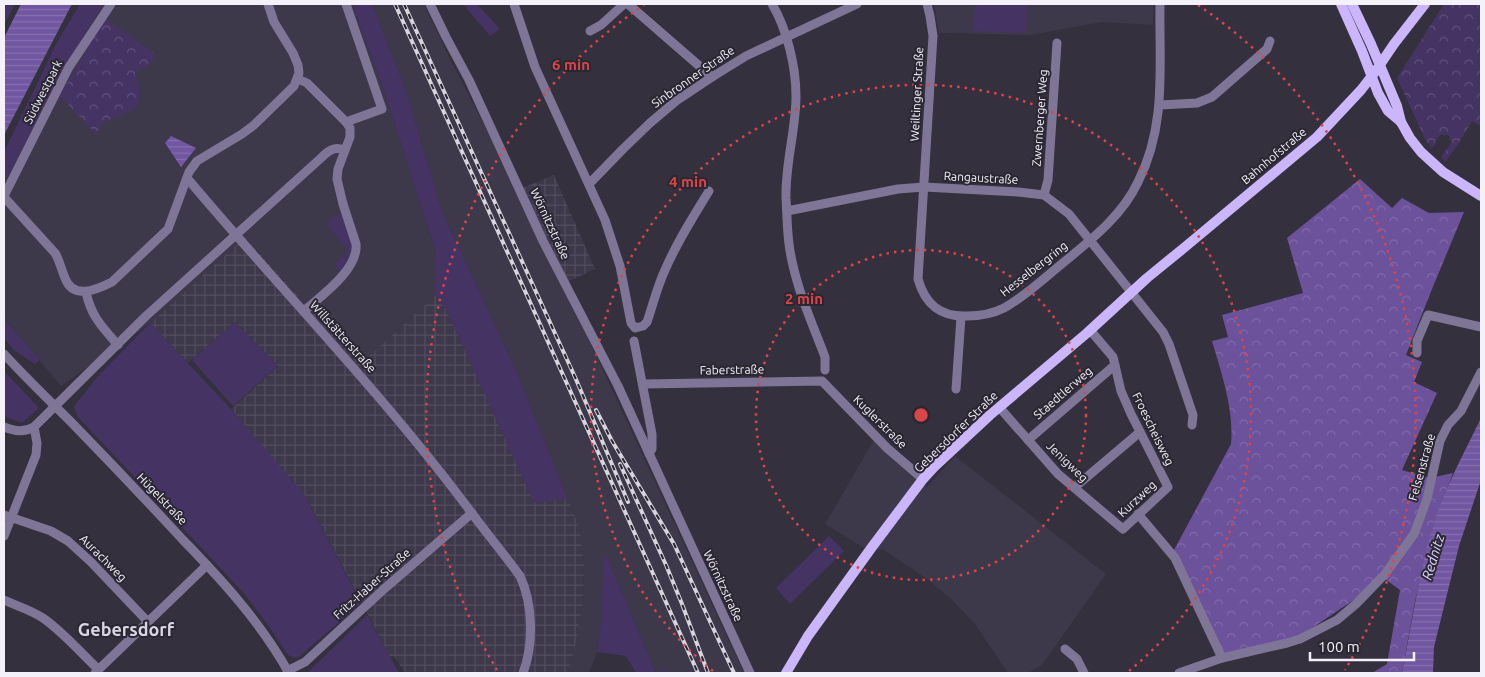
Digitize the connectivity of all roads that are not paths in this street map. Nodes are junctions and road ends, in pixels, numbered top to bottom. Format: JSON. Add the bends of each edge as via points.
{"nodes":[{"id":1,"x":111,"y":4,"type":"edge"},
{"id":2,"x":268,"y":4,"type":"edge"},
{"id":3,"x":346,"y":4,"type":"edge"},
{"id":4,"x":430,"y":4,"type":"edge"},
{"id":5,"x":514,"y":4,"type":"edge"},
{"id":6,"x":624,"y":4,"type":"edge"},
{"id":7,"x":628,"y":4,"type":"edge"},
{"id":8,"x":772,"y":4,"type":"edge"},
{"id":9,"x":857,"y":4,"type":"edge"},
{"id":10,"x":926,"y":4,"type":"edge"},
{"id":11,"x":1160,"y":4,"type":"edge"},
{"id":12,"x":1341,"y":4,"type":"edge"},
{"id":13,"x":1352,"y":4,"type":"edge"},
{"id":14,"x":1425,"y":4,"type":"edge"},
{"id":15,"x":590,"y":31,"type":"dead end"},
{"id":16,"x":786,"y":38,"type":"junction"},
{"id":17,"x":1270,"y":41,"type":"dead end"},
{"id":18,"x":1057,"y":43,"type":"dead end"},
{"id":19,"x":1380,"y":66,"type":"junction"},
{"id":20,"x":1372,"y":76,"type":"junction"},
{"id":21,"x":712,"y":77,"type":"junction"},
{"id":22,"x":298,"y":79,"type":"junction"},
{"id":23,"x":1160,"y":105,"type":"junction"},
{"id":24,"x":346,"y":122,"type":"junction"},
{"id":25,"x":1401,"y":122,"type":"junction"},
{"id":26,"x":344,"y":150,"type":"junction"},
{"id":27,"x":187,"y":178,"type":"junction"},
{"id":28,"x":589,"y":184,"type":"junction"},
{"id":29,"x":924,"y":187,"type":"junction"},
{"id":30,"x":709,"y":191,"type":"dead end"},
{"id":31,"x":1044,"y":195,"type":"junction"},
{"id":32,"x":4,"y":196,"type":"edge"},
{"id":33,"x":1481,"y":196,"type":"edge"},
{"id":34,"x":787,"y":210,"type":"junction"},
{"id":35,"x":235,"y":235,"type":"junction"},
{"id":36,"x":1090,"y":240,"type":"junction"},
{"id":37,"x":1185,"y":247,"type":"joint"},
{"id":38,"x":86,"y":292,"type":"junction"},
{"id":39,"x":1130,"y":292,"type":"junction"},
{"id":40,"x":304,"y":312,"type":"junction"},
{"id":41,"x":961,"y":316,"type":"junction"},
{"id":42,"x":1481,"y":327,"type":"edge"},
{"id":43,"x":1090,"y":330,"type":"junction"},
{"id":44,"x":634,"y":341,"type":"dead end"},
{"id":45,"x":118,"y":345,"type":"junction"},
{"id":46,"x":1417,"y":352,"type":"dead end"},
{"id":47,"x":4,"y":354,"type":"edge"},
{"id":48,"x":1115,"y":365,"type":"junction"},
{"id":49,"x":825,"y":370,"type":"dead end"},
{"id":50,"x":1481,"y":372,"type":"edge"},
{"id":51,"x":822,"y":381,"type":"joint"},
{"id":52,"x":643,"y":384,"type":"junction"},
{"id":53,"x":956,"y":389,"type":"dead end"},
{"id":54,"x":56,"y":407,"type":"junction"},
{"id":55,"x":999,"y":407,"type":"junction"},
{"id":56,"x":1192,"y":424,"type":"dead end"},
{"id":57,"x":4,"y":427,"type":"edge"},
{"id":58,"x":34,"y":427,"type":"junction"},
{"id":59,"x":1140,"y":432,"type":"junction"},
{"id":60,"x":1028,"y":440,"type":"junction"},
{"id":61,"x":649,"y":454,"type":"junction"},
{"id":62,"x":923,"y":479,"type":"junction"},
{"id":63,"x":1075,"y":487,"type":"junction"},
{"id":64,"x":1168,"y":487,"type":"joint"},
{"id":65,"x":472,"y":513,"type":"junction"},
{"id":66,"x":1138,"y":514,"type":"junction"},
{"id":67,"x":8,"y":516,"type":"edge"},
{"id":68,"x":1123,"y":529,"type":"joint"},
{"id":69,"x":4,"y":536,"type":"edge"},
{"id":70,"x":207,"y":565,"type":"junction"},
{"id":71,"x":4,"y":600,"type":"edge"},
{"id":72,"x":148,"y":622,"type":"junction"},
{"id":73,"x":1065,"y":649,"type":"dead end"},
{"id":74,"x":1222,"y":658,"type":"junction"},
{"id":75,"x":96,"y":671,"type":"edge"},
{"id":76,"x":288,"y":672,"type":"edge"},
{"id":77,"x":523,"y":673,"type":"edge"},
{"id":78,"x":750,"y":673,"type":"edge"},
{"id":79,"x":786,"y":673,"type":"edge"},
{"id":80,"x":1084,"y":673,"type":"edge"},
{"id":81,"x":1179,"y":673,"type":"edge"}],
"edges":[{"from":1,"to":32,"type":"street","name":"Südwestpark","via":[[68,67]]},
{"from":2,"to":22,"type":"street","via":[[274,22],[295,58]]},
{"from":3,"to":24,"type":"street","via":[[382,109]]},
{"from":4,"to":61,"type":"street","name":"Wörnitzstraße"},
{"from":5,"to":28,"type":"street","via":[[535,67]]},
{"from":6,"to":15,"type":"street"},
{"from":7,"to":21,"type":"street"},
{"from":8,"to":16,"type":"street"},
{"from":9,"to":16,"type":"street","name":"Sinbronner Straße"},
{"from":10,"to":29,"type":"street","name":"Weiltinger Straße","via":[[933,36]]},
{"from":11,"to":23,"type":"street","name":"Hesselbergring"},
{"from":12,"to":20,"type":"main road"},
{"from":13,"to":19,"type":"main road"},
{"from":14,"to":19,"type":"main road","name":"Bahnhofstraße"},
{"from":16,"to":21,"type":"street","name":"Sinbronner Straße","via":[[746,56]]},
{"from":16,"to":34,"type":"street","via":[[796,95]]},
{"from":17,"to":23,"type":"street","via":[[1267,49],[1212,97],[1197,103]]},
{"from":18,"to":31,"type":"street","name":"Zwernberger Weg","via":[[1048,180]]},
{"from":19,"to":20,"type":"main road","name":"Bahnhofstraße"},
{"from":19,"to":25,"type":"main road","via":[[1398,106]]},
{"from":20,"to":25,"type":"main road","via":[[1388,111]]},
{"from":20,"to":37,"type":"main road","name":"Bahnhofstraße","via":[[1317,137]]},
{"from":21,"to":28,"type":"street","name":"Sinbronner Straße","via":[[650,123]]},
{"from":22,"to":24,"type":"street"},
{"from":22,"to":27,"type":"street","via":[[254,125],[197,161]]},
{"from":23,"to":36,"type":"street","name":"Hesselbergring","via":[[1152,147],[1138,184],[1115,217]]},
{"from":24,"to":26,"type":"street","via":[[350,133]]},
{"from":25,"to":33,"type":"main road","via":[[1412,141],[1433,163]]},
{"from":26,"to":35,"type":"street","via":[[329,150]]},
{"from":26,"to":40,"type":"street","via":[[337,179],[357,250],[350,266]]},
{"from":27,"to":35,"type":"street"},
{"from":27,"to":38,"type":"street","via":[[168,229],[112,282]]},
{"from":28,"to":30,"type":"street","via":[[613,243],[635,328],[647,322],[675,247]]},
{"from":29,"to":31,"type":"street","name":"Rangaustraße"},
{"from":29,"to":34,"type":"street","name":"Rangaustraße"},
{"from":29,"to":41,"type":"street","name":"Hesselbergring","via":[[918,279],[931,304],[952,316]]},
{"from":31,"to":36,"type":"street","via":[[1069,214]]},
{"from":32,"to":38,"type":"street","name":"Südwestpark","via":[[55,252],[69,286]]},
{"from":34,"to":49,"type":"street","via":[[789,244],[796,276],[825,357]]},
{"from":35,"to":40,"type":"street","name":"Willstätterstraße"},
{"from":35,"to":45,"type":"street"},
{"from":36,"to":39,"type":"street"},
{"from":36,"to":41,"type":"street","name":"Hesselbergring","via":[[1023,296],[1003,308],[977,316]]},
{"from":37,"to":39,"type":"main road","name":"Gebersdorfer Straße"},
{"from":38,"to":45,"type":"street","via":[[94,317]]},
{"from":39,"to":43,"type":"main road","name":"Gebersdorfer Straße"},
{"from":39,"to":56,"type":"street","via":[[1169,344],[1193,415]]},
{"from":40,"to":65,"type":"street","name":"Willstätterstraße","via":[[389,408]]},
{"from":41,"to":53,"type":"street"},
{"from":42,"to":46,"type":"street","via":[[1428,315],[1417,341]]},
{"from":43,"to":48,"type":"street","name":"Froescheisweg","via":[[1113,357]]},
{"from":43,"to":55,"type":"main road","name":"Gebersdorfer Straße"},
{"from":44,"to":52,"type":"street"},
{"from":45,"to":54,"type":"street"},
{"from":47,"to":54,"type":"street","name":"Hügelstraße"},
{"from":48,"to":59,"type":"street","name":"Froescheisweg","via":[[1121,391]]},
{"from":48,"to":60,"type":"street","name":"Staedtlerweg"},
{"from":50,"to":74,"type":"street","name":"Felsenstraße","via":[[1461,411],[1440,440],[1427,499],[1414,534],[1385,574],[1337,620],[1287,644]]},
{"from":51,"to":52,"type":"street","name":"Faberstraße"},
{"from":51,"to":62,"type":"street","name":"Kuglerstraße","via":[[887,448]]},
{"from":52,"to":61,"type":"street","via":[[652,434]]},
{"from":54,"to":58,"type":"street"},
{"from":54,"to":70,"type":"street","name":"Hügelstraße"},
{"from":55,"to":60,"type":"street","name":"Jenigweg"},
{"from":55,"to":62,"type":"main road","name":"Gebersdorfer Straße"},
{"from":57,"to":58,"type":"street","via":[[20,432]]},
{"from":58,"to":67,"type":"street","via":[[36,455]]},
{"from":59,"to":63,"type":"street"},
{"from":59,"to":64,"type":"street","name":"Froescheisweg"},
{"from":60,"to":63,"type":"street","name":"Jenigweg","via":[[1058,474]]},
{"from":61,"to":78,"type":"street","name":"Wörnitzstraße"},
{"from":62,"to":79,"type":"main road","name":"Gebersdorfer Straße","via":[[808,636]]},
{"from":63,"to":68,"type":"street","name":"Jenigweg"},
{"from":64,"to":66,"type":"street","name":"Kurzweg"},
{"from":65,"to":76,"type":"street","name":"Fritz-Haber-Straße","via":[[305,662]]},
{"from":65,"to":77,"type":"street","name":"Willstätterstraße","via":[[524,584],[531,636]]},
{"from":66,"to":68,"type":"street","name":"Kurzweg"},
{"from":66,"to":74,"type":"street","via":[[1175,558]]},
{"from":67,"to":69,"type":"street"},
{"from":67,"to":72,"type":"street","name":"Aurachweg","via":[[51,531],[68,541]]},
{"from":70,"to":72,"type":"street"},
{"from":70,"to":76,"type":"street","name":"Hügelstraße","via":[[256,623]]},
{"from":71,"to":75,"type":"street","via":[[44,619]]},
{"from":72,"to":75,"type":"street"},
{"from":73,"to":80,"type":"street","via":[[1077,659]]},
{"from":74,"to":81,"type":"street","name":"Felsenstraße"}]}
